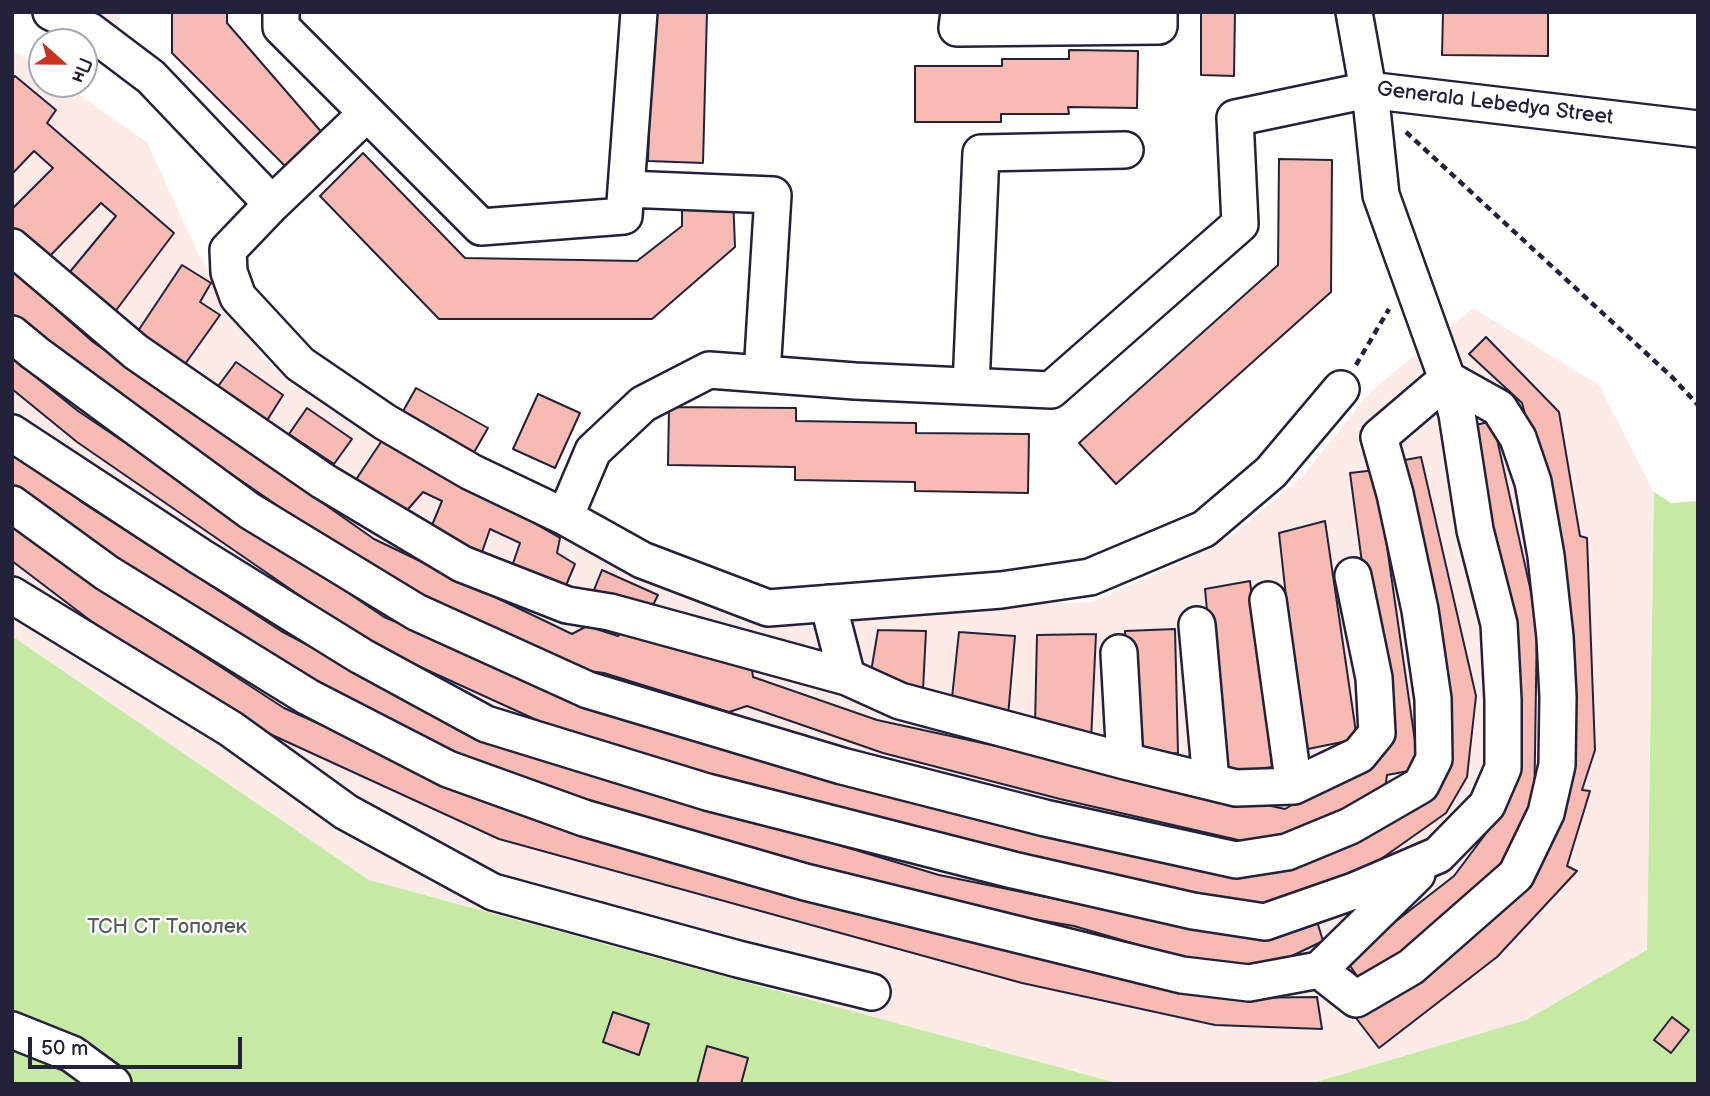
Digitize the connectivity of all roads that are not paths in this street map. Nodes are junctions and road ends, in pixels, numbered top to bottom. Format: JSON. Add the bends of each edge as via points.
{"nodes":[{"id":1,"x":51,"y":12,"type":"edge"},
{"id":2,"x":281,"y":12,"type":"edge"},
{"id":3,"x":639,"y":12,"type":"edge"},
{"id":4,"x":959,"y":12,"type":"edge"},
{"id":5,"x":1159,"y":12,"type":"edge"},
{"id":6,"x":1363,"y":21,"type":"edge"},
{"id":7,"x":1368,"y":90,"type":"junction"},
{"id":8,"x":367,"y":113,"type":"junction"},
{"id":9,"x":1698,"y":129,"type":"edge"},
{"id":10,"x":1125,"y":150,"type":"dead end"},
{"id":11,"x":626,"y":189,"type":"junction"},
{"id":12,"x":272,"y":204,"type":"junction"},
{"id":13,"x":12,"y":247,"type":"edge"},
{"id":14,"x":12,"y":334,"type":"edge"},
{"id":15,"x":762,"y":374,"type":"junction"},
{"id":16,"x":1447,"y":379,"type":"junction"},
{"id":17,"x":971,"y":386,"type":"junction"},
{"id":18,"x":1341,"y":389,"type":"road end"},
{"id":19,"x":12,"y":433,"type":"edge"},
{"id":20,"x":12,"y":504,"type":"edge"},
{"id":21,"x":565,"y":517,"type":"junction"},
{"id":22,"x":1353,"y":576,"type":"dead end"},
{"id":23,"x":12,"y":595,"type":"edge"},
{"id":24,"x":1268,"y":600,"type":"dead end"},
{"id":25,"x":828,"y":603,"type":"junction"},
{"id":26,"x":1197,"y":625,"type":"dead end"},
{"id":27,"x":1119,"y":653,"type":"dead end"},
{"id":28,"x":847,"y":677,"type":"junction"},
{"id":29,"x":1125,"y":761,"type":"junction"},
{"id":30,"x":1211,"y":781,"type":"junction"},
{"id":31,"x":1294,"y":786,"type":"junction"},
{"id":32,"x":1438,"y":855,"type":"junction"},
{"id":33,"x":1319,"y":970,"type":"junction"},
{"id":34,"x":872,"y":992,"type":"dead end"},
{"id":35,"x":12,"y":1030,"type":"edge"},
{"id":36,"x":113,"y":1084,"type":"edge"}],
"edges":[{"from":1,"to":12,"type":"street","via":[[90,31],[150,77]]},
{"from":2,"to":8,"type":"street","via":[[281,27]]},
{"from":3,"to":11,"type":"street"},
{"from":4,"to":5,"type":"street","via":[[957,28],[1159,26]]},
{"from":6,"to":7,"type":"street","name":"Generala Lebedya Street"},
{"from":7,"to":9,"type":"street","name":"Generala Lebedya Street"},
{"from":7,"to":16,"type":"street","via":[[1381,195]]},
{"from":7,"to":17,"type":"street","via":[[1235,118],[1240,224],[1051,390]]},
{"from":8,"to":11,"type":"street","via":[[481,228],[624,216]]},
{"from":8,"to":12,"type":"street"},
{"from":10,"to":17,"type":"street","via":[[981,153]]},
{"from":11,"to":15,"type":"street","via":[[773,195]]},
{"from":12,"to":21,"type":"street","via":[[228,250],[229,272],[238,297],[300,364],[385,422],[471,472]]},
{"from":13,"to":28,"type":"street","via":[[147,360],[323,481],[462,564],[566,605],[610,612]]},
{"from":14,"to":16,"type":"street","via":[[250,511],[416,612],[588,690],[842,766],[1236,860],[1287,852],[1350,827],[1421,785],[1434,759],[1433,699],[1420,610],[1379,437]]},
{"from":15,"to":17,"type":"street"},
{"from":15,"to":21,"type":"street","via":[[709,370],[643,404],[593,451]]},
{"from":16,"to":32,"type":"street","via":[[1475,530],[1499,624],[1503,768],[1487,806]]},
{"from":16,"to":33,"type":"street","via":[[1499,408],[1518,438],[1533,482],[1555,636],[1557,765],[1546,813],[1516,875],[1411,967],[1356,999]]},
{"from":18,"to":25,"type":"street","via":[[1271,472],[1204,529],[1103,572],[1002,590]]},
{"from":19,"to":32,"type":"street","via":[[338,642],[486,724],[707,792],[1026,873],[1193,911],[1265,922]]},
{"from":20,"to":33,"type":"street","via":[[107,573],[308,697],[448,769],[584,818],[805,882],[1182,975],[1249,984]]},
{"from":21,"to":25,"type":"street","via":[[642,559],[768,608]]},
{"from":22,"to":31,"type":"street","via":[[1374,678],[1377,733],[1359,755]]},
{"from":23,"to":34,"type":"street","via":[[232,729],[346,812],[494,892]]},
{"from":24,"to":31,"type":"street"},
{"from":25,"to":28,"type":"street"},
{"from":26,"to":30,"type":"street"},
{"from":27,"to":29,"type":"street"},
{"from":28,"to":29,"type":"street","via":[[900,701]]},
{"from":29,"to":30,"type":"street"},
{"from":30,"to":31,"type":"street","via":[[1236,788]]},
{"from":32,"to":33,"type":"street"},
{"from":35,"to":36,"type":"street","via":[[72,1054]]}]}
